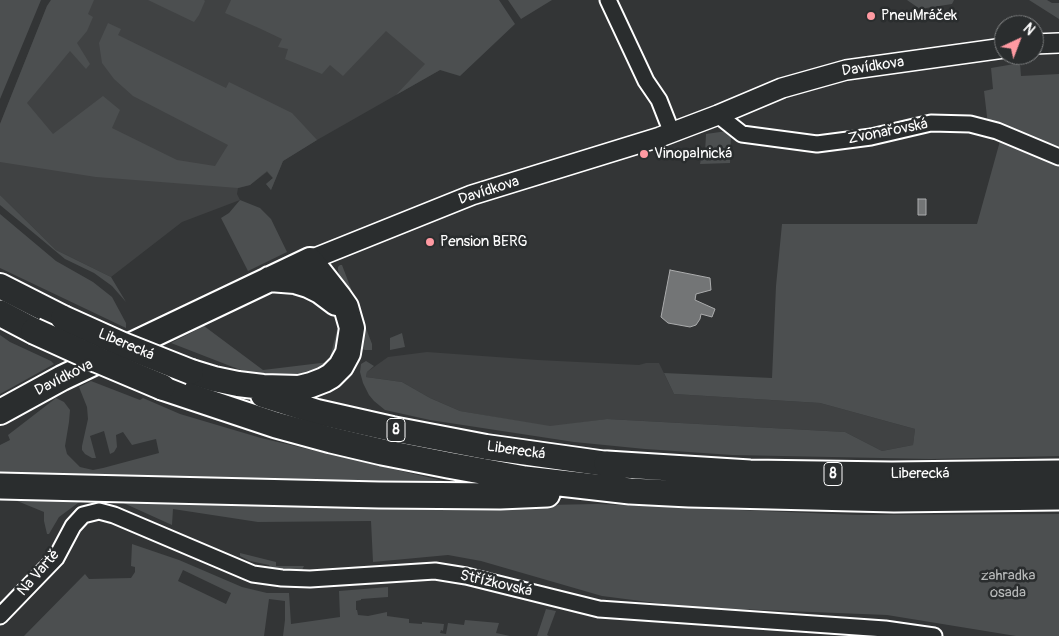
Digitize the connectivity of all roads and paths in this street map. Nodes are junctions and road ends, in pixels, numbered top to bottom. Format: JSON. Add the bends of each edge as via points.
{"nodes":[{"id":1,"x":608,"y":0,"type":"edge"},
{"id":2,"x":1059,"y":43,"type":"edge"},
{"id":3,"x":1044,"y":44,"type":"edge"},
{"id":4,"x":994,"y":49,"type":"edge"},
{"id":5,"x":718,"y":115,"type":"junction"},
{"id":6,"x":672,"y":133,"type":"junction"},
{"id":7,"x":1059,"y":157,"type":"edge"},
{"id":8,"x":310,"y":260,"type":"junction"},
{"id":9,"x":269,"y":280,"type":"junction"},
{"id":10,"x":0,"y":286,"type":"edge"},
{"id":11,"x":0,"y":313,"type":"edge"},
{"id":12,"x":349,"y":317,"type":"junction"},
{"id":13,"x":191,"y":372,"type":"junction"},
{"id":14,"x":0,"y":412,"type":"edge"},
{"id":15,"x":607,"y":464,"type":"joint"},
{"id":16,"x":1059,"y":473,"type":"edge"},
{"id":17,"x":0,"y":486,"type":"edge"},
{"id":18,"x":630,"y":491,"type":"junction"},
{"id":19,"x":1059,"y":497,"type":"edge"},
{"id":20,"x":73,"y":526,"type":"joint"},
{"id":21,"x":0,"y":616,"type":"edge"},
{"id":22,"x":934,"y":636,"type":"edge"}],
"edges":[{"from":1,"to":6,"type":"street","via":[[646,81],[659,100]]},
{"from":2,"to":3,"type":"street"},
{"from":4,"to":5,"type":"street","name":"Davídkova","via":[[846,70],[782,88]]},
{"from":5,"to":6,"type":"street","name":"Davídkova"},
{"from":5,"to":7,"type":"street","name":"Zvonařovská","via":[[742,134],[816,144],[931,123],[970,124],[997,131]]},
{"from":6,"to":8,"type":"street","name":"Davídkova","via":[[472,195]]},
{"from":8,"to":9,"type":"main road","name":"Davídkova"},
{"from":8,"to":12,"type":"main road","via":[[346,307]]},
{"from":9,"to":12,"type":"main road","via":[[295,281],[320,290]]},
{"from":9,"to":14,"type":"main road","name":"Davídkova","via":[[62,378]]},
{"from":10,"to":13,"type":"main road","name":"Liberecká","number":"8","bridge":true,"via":[[63,318]]},
{"from":11,"to":18,"type":"highway","name":"Liberecká","number":"8","bridge":true,"via":[[98,360],[162,386],[276,425],[382,452],[524,480]]},
{"from":12,"to":13,"type":"main road","via":[[352,328],[345,360],[330,376],[311,386],[263,387]]},
{"from":13,"to":15,"type":"main road","name":"Liberecká","number":"8","via":[[316,412],[392,429],[486,447]]},
{"from":15,"to":16,"type":"highway","name":"Liberecká","number":"8","via":[[750,473]]},
{"from":17,"to":18,"type":"highway","via":[[500,496]]},
{"from":18,"to":19,"type":"highway","name":"Liberecká","number":"8","via":[[884,499]]},
{"from":20,"to":21,"type":"street","name":"Na Vartě","via":[[56,558]]},
{"from":20,"to":22,"type":"street","name":"Střížkovská","via":[[83,515],[98,511],[254,574],[282,578],[435,572],[466,576],[599,609],[884,629]]}]}
